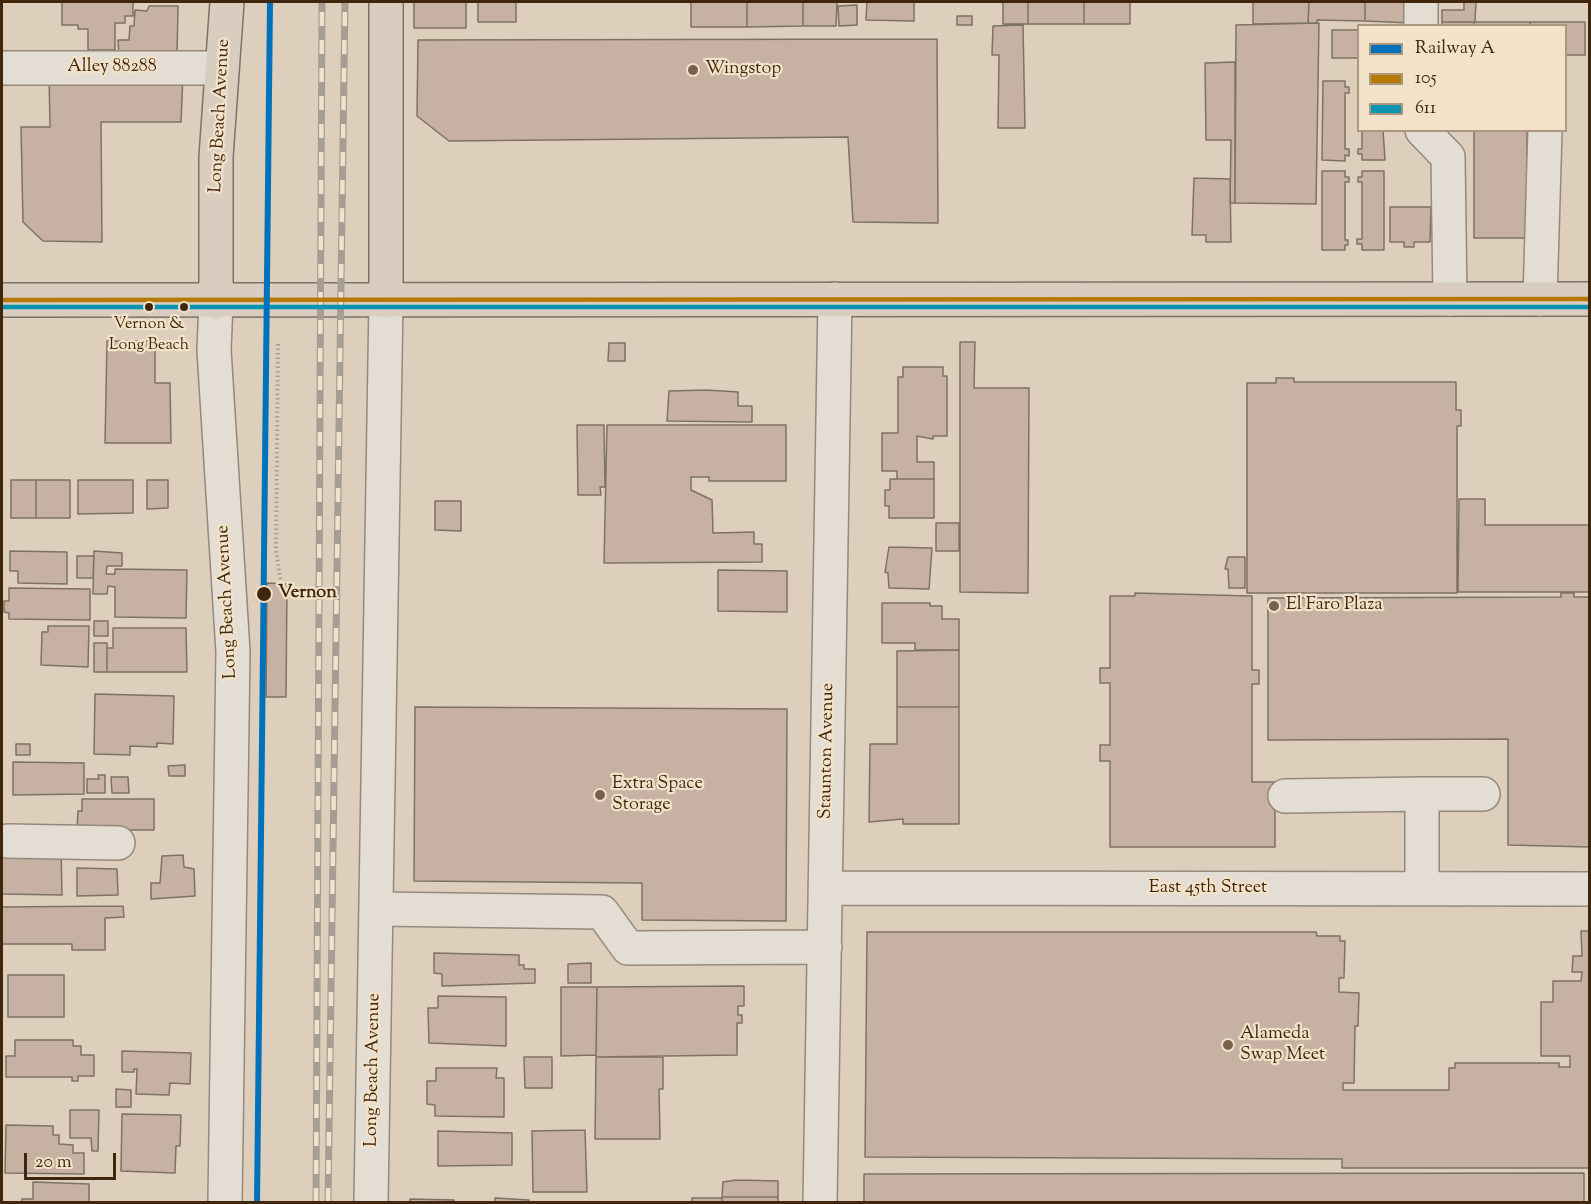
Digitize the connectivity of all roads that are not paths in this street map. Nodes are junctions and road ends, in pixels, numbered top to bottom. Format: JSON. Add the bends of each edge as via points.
{"nodes":[{"id":1,"x":227,"y":2,"type":"edge"},
{"id":2,"x":386,"y":2,"type":"edge"},
{"id":3,"x":1421,"y":2,"type":"edge"},
{"id":4,"x":1421,"y":24,"type":"edge"},
{"id":5,"x":2,"y":68,"type":"edge"},
{"id":6,"x":222,"y":68,"type":"junction"},
{"id":7,"x":1424,"y":132,"type":"edge"},
{"id":8,"x":1545,"y":132,"type":"edge"},
{"id":9,"x":1450,"y":299,"type":"junction"},
{"id":10,"x":1540,"y":299,"type":"junction"},
{"id":11,"x":1590,"y":299,"type":"edge"},
{"id":12,"x":2,"y":300,"type":"edge"},
{"id":13,"x":386,"y":300,"type":"junction"},
{"id":14,"x":835,"y":300,"type":"junction"},
{"id":15,"x":216,"y":302,"type":"junction"},
{"id":16,"x":1285,"y":795,"type":"dead end"},
{"id":17,"x":1422,"y":795,"type":"junction"},
{"id":18,"x":1483,"y":795,"type":"dead end"},
{"id":19,"x":8,"y":842,"type":"dead end"},
{"id":20,"x":118,"y":843,"type":"dead end"},
{"id":21,"x":826,"y":888,"type":"junction"},
{"id":22,"x":1422,"y":889,"type":"junction"},
{"id":23,"x":1590,"y":889,"type":"edge"},
{"id":24,"x":377,"y":909,"type":"junction"},
{"id":25,"x":825,"y":947,"type":"junction"},
{"id":26,"x":225,"y":1203,"type":"edge"},
{"id":27,"x":371,"y":1203,"type":"edge"},
{"id":28,"x":820,"y":1203,"type":"edge"}],
"edges":[{"from":1,"to":6,"type":"main road","name":"Long Beach Avenue"},
{"from":2,"to":13,"type":"main road","name":"Long Beach Avenue"},
{"from":3,"to":4,"type":"street"},
{"from":5,"to":6,"type":"street","name":"Alley 88288"},
{"from":6,"to":15,"type":"main road","name":"Long Beach Avenue","via":[[216,157]]},
{"from":7,"to":9,"type":"street","via":[[1448,157]]},
{"from":8,"to":10,"type":"street"},
{"from":9,"to":10,"type":"main road"},
{"from":9,"to":14,"type":"main road"},
{"from":10,"to":11,"type":"main road"},
{"from":12,"to":15,"type":"main road"},
{"from":13,"to":14,"type":"main road"},
{"from":13,"to":15,"type":"main road"},
{"from":13,"to":24,"type":"street","name":"Long Beach Avenue"},
{"from":14,"to":21,"type":"street","name":"Staunton Avenue"},
{"from":15,"to":26,"type":"street","name":"Long Beach Avenue","via":[[214,350],[233,652]]},
{"from":16,"to":17,"type":"street"},
{"from":17,"to":18,"type":"street"},
{"from":17,"to":22,"type":"street"},
{"from":19,"to":20,"type":"street"},
{"from":21,"to":22,"type":"street","name":"East 45th Street"},
{"from":21,"to":25,"type":"street","name":"Staunton Avenue"},
{"from":22,"to":23,"type":"street","name":"East 45th Street"},
{"from":24,"to":25,"type":"street","via":[[602,912],[628,948]]},
{"from":24,"to":27,"type":"street","name":"Long Beach Avenue"},
{"from":25,"to":28,"type":"street","name":"Staunton Avenue"}]}
